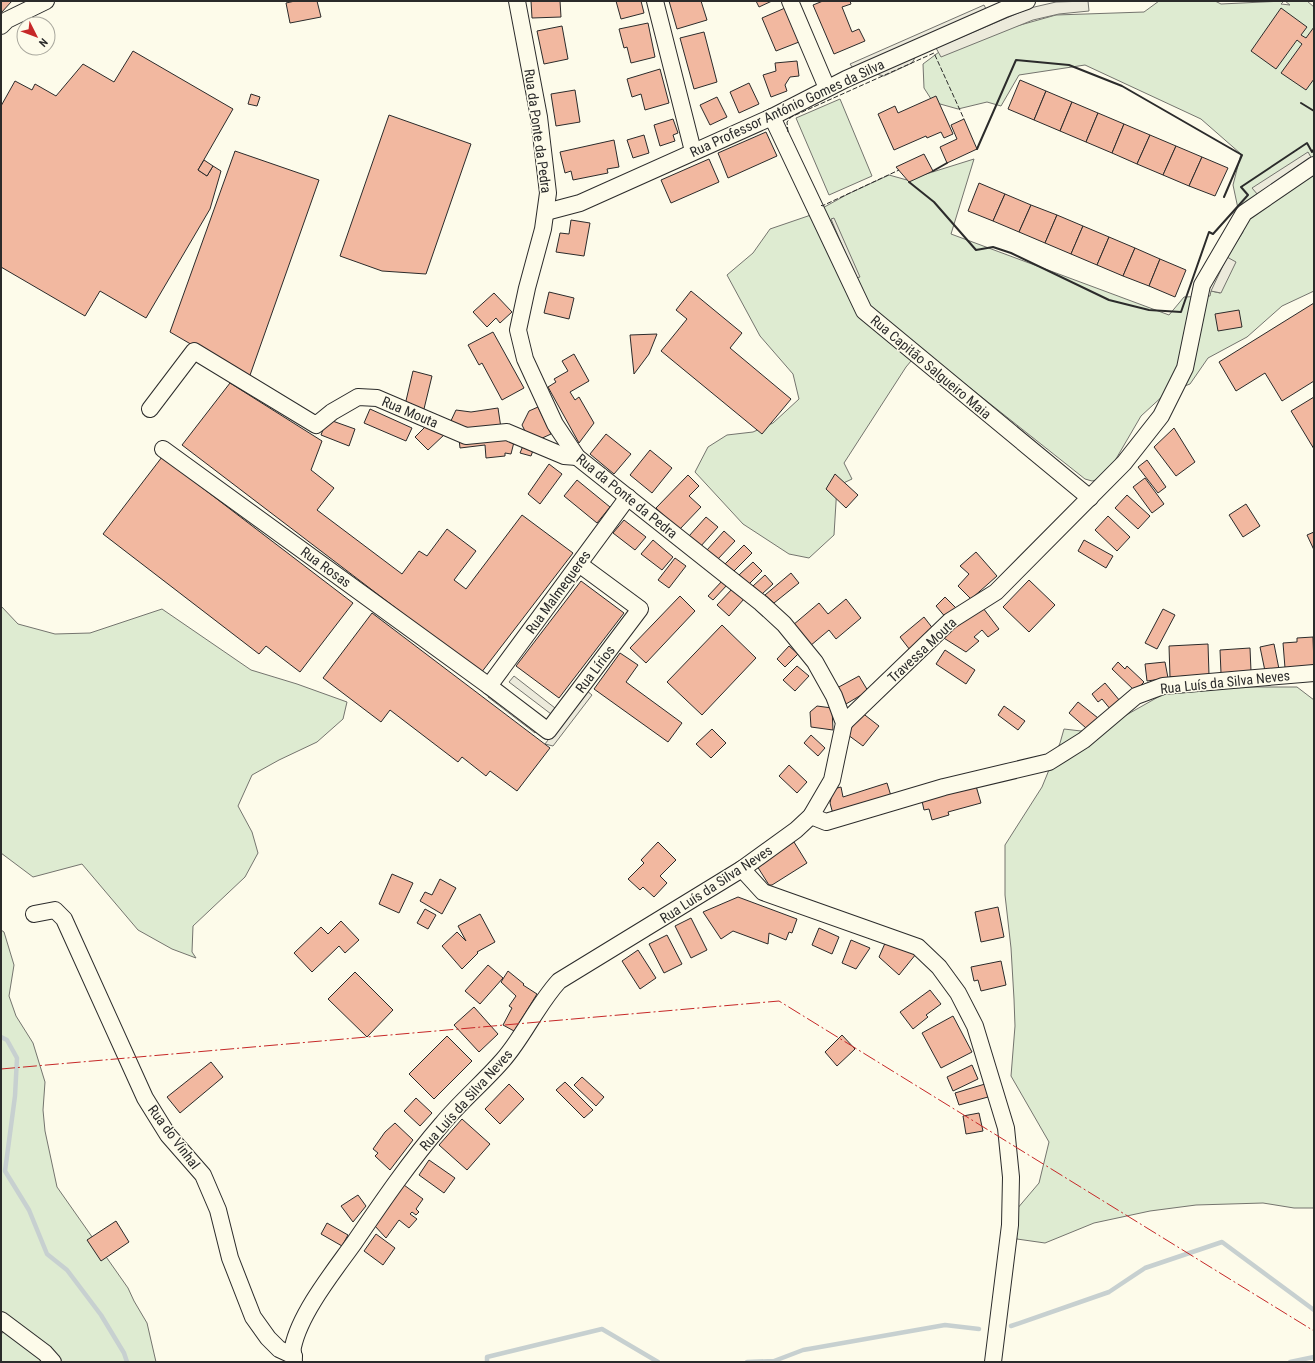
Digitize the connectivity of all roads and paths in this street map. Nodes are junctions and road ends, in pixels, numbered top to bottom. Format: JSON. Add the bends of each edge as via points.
{"nodes":[{"id":1,"x":46,"y":1,"type":"edge"},
{"id":2,"x":517,"y":1,"type":"edge"},
{"id":3,"x":655,"y":1,"type":"edge"},
{"id":4,"x":790,"y":1,"type":"edge"},
{"id":5,"x":1027,"y":1,"type":"edge"},
{"id":6,"x":1,"y":26,"type":"edge"},
{"id":7,"x":827,"y":88,"type":"junction"},
{"id":8,"x":772,"y":117,"type":"junction"},
{"id":9,"x":693,"y":151,"type":"junction"},
{"id":10,"x":1314,"y":165,"type":"edge"},
{"id":11,"x":546,"y":212,"type":"junction"},
{"id":12,"x":150,"y":410,"type":"dead end"},
{"id":13,"x":163,"y":449,"type":"dead end"},
{"id":14,"x":577,"y":457,"type":"junction"},
{"id":15,"x":628,"y":498,"type":"junction"},
{"id":16,"x":1090,"y":498,"type":"junction"},
{"id":17,"x":579,"y":564,"type":"junction"},
{"id":18,"x":1314,"y":673,"type":"edge"},
{"id":19,"x":489,"y":686,"type":"junction"},
{"id":20,"x":844,"y":723,"type":"junction"},
{"id":21,"x":811,"y":816,"type":"junction"},
{"id":22,"x":742,"y":869,"type":"junction"},
{"id":23,"x":34,"y":914,"type":"dead end"},
{"id":24,"x":1,"y":1320,"type":"edge"},
{"id":25,"x":294,"y":1359,"type":"edge"},
{"id":26,"x":53,"y":1362,"type":"edge"},
{"id":27,"x":993,"y":1362,"type":"edge"}],
"edges":[{"from":1,"to":6,"type":"street","via":[[7,20]]},
{"from":2,"to":11,"type":"street","name":"Rua da Ponte da Pedra","via":[[539,117],[548,193]]},
{"from":3,"to":9,"type":"street"},
{"from":4,"to":7,"type":"street"},
{"from":5,"to":7,"type":"street","name":"Rua Professor António Gomes da Silva"},
{"from":7,"to":8,"type":"street","name":"Rua Professor António Gomes da Silva"},
{"from":8,"to":9,"type":"street","name":"Rua Professor António Gomes da Silva"},
{"from":8,"to":16,"type":"street","name":"Rua Capitão Salgueiro Maia","via":[[864,311]]},
{"from":9,"to":11,"type":"street","name":"Rua Professor António Gomes da Silva","via":[[580,203]]},
{"from":10,"to":16,"type":"street","name":"Travessa Mouta","via":[[1244,213],[1202,285],[1185,368],[1161,416],[1124,463]]},
{"from":11,"to":14,"type":"street","name":"Rua da Ponte da Pedra","via":[[518,330],[525,359],[554,424]]},
{"from":12,"to":14,"type":"street","name":"Rua Mouta","via":[[194,351],[316,424],[358,397],[377,398],[466,436],[507,432],[564,456]]},
{"from":13,"to":19,"type":"street","name":"Rua Rosas"},
{"from":14,"to":15,"type":"street","name":"Rua da Ponte da Pedra"},
{"from":15,"to":17,"type":"street","name":"Rua Malmequeres"},
{"from":15,"to":20,"type":"street","name":"Rua da Ponte da Pedra","via":[[784,624],[815,662],[834,696]]},
{"from":16,"to":20,"type":"street","name":"Travessa Mouta","via":[[996,592],[950,621]]},
{"from":17,"to":19,"type":"street","name":"Rua Malmequeres"},
{"from":17,"to":19,"type":"street","name":"Rua Lírios","via":[[640,609],[548,731]]},
{"from":18,"to":21,"type":"street","name":"Rua Luís da Silva Neves","via":[[1163,686],[1136,696],[1084,740],[1049,762],[944,787],[826,822]]},
{"from":20,"to":21,"type":"street","via":[[832,780]]},
{"from":21,"to":22,"type":"street","name":"Rua Luís da Silva Neves"},
{"from":22,"to":25,"type":"street","name":"Rua Luís da Silva Neves","via":[[559,981],[549,992],[517,1043],[442,1123],[398,1180],[302,1322],[293,1348]]},
{"from":22,"to":27,"type":"street","via":[[763,892],[918,947],[939,967],[958,993],[975,1026],[1006,1128],[1011,1177],[1010,1225]]},
{"from":23,"to":25,"type":"street","name":"Rua do Vinhal","via":[[55,910],[64,920],[145,1098],[168,1135],[203,1175],[218,1210],[230,1258],[253,1317],[268,1338]]},
{"from":24,"to":26,"type":"street"}]}
